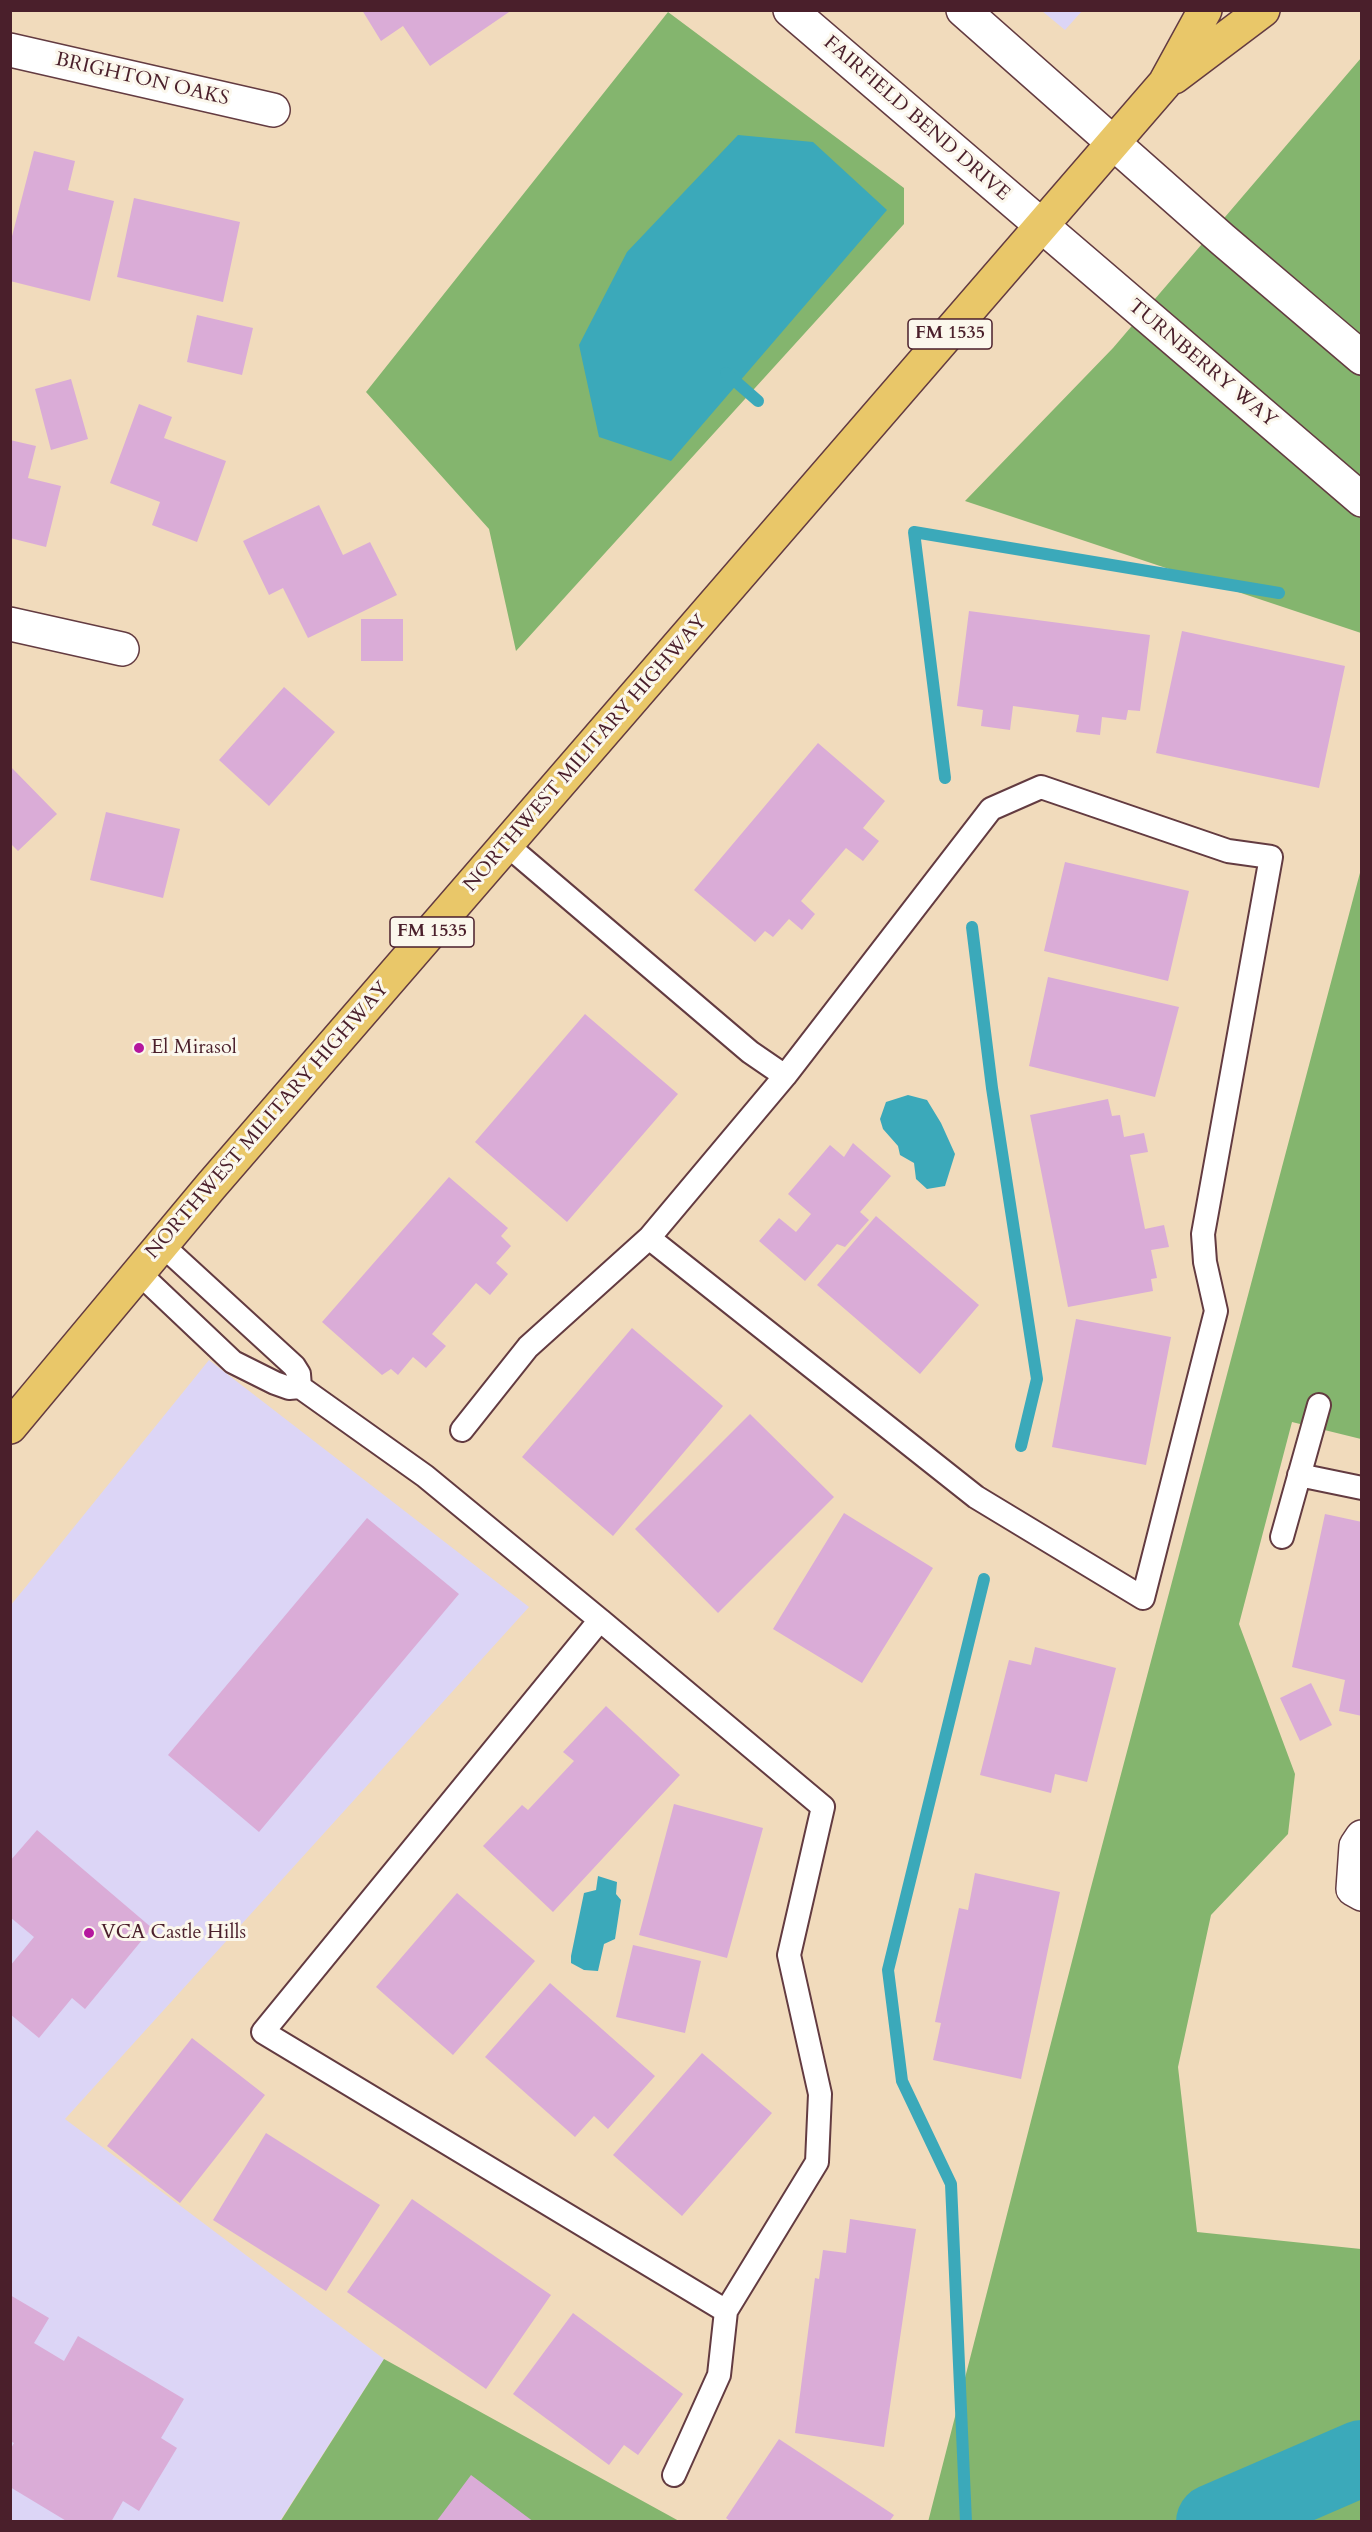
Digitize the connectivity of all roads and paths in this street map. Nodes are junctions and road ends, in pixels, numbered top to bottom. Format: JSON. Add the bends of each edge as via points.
{"nodes":[{"id":1,"x":790,"y":10,"type":"edge"},
{"id":2,"x":963,"y":10,"type":"edge"},
{"id":3,"x":1205,"y":10,"type":"edge"},
{"id":4,"x":1263,"y":10,"type":"edge"},
{"id":5,"x":10,"y":50,"type":"edge"},
{"id":6,"x":1166,"y":83,"type":"junction"},
{"id":7,"x":273,"y":110,"type":"dead end"},
{"id":8,"x":1114,"y":144,"type":"junction"},
{"id":9,"x":1041,"y":228,"type":"junction"},
{"id":10,"x":1362,"y":358,"type":"edge"},
{"id":11,"x":1362,"y":500,"type":"edge"},
{"id":12,"x":10,"y":624,"type":"edge"},
{"id":13,"x":122,"y":649,"type":"dead end"},
{"id":14,"x":507,"y":845,"type":"junction"},
{"id":15,"x":784,"y":1076,"type":"junction"},
{"id":16,"x":649,"y":1238,"type":"junction"},
{"id":17,"x":162,"y":1245,"type":"junction"},
{"id":18,"x":139,"y":1273,"type":"junction"},
{"id":19,"x":300,"y":1387,"type":"junction"},
{"id":20,"x":1319,"y":1405,"type":"dead end"},
{"id":21,"x":10,"y":1427,"type":"edge"},
{"id":22,"x":462,"y":1430,"type":"dead end"},
{"id":23,"x":1299,"y":1474,"type":"junction"},
{"id":24,"x":1362,"y":1488,"type":"edge"},
{"id":25,"x":1282,"y":1538,"type":"dead end"},
{"id":26,"x":600,"y":1620,"type":"junction"},
{"id":27,"x":1362,"y":1837,"type":"edge"},
{"id":28,"x":1362,"y":1894,"type":"edge"},
{"id":29,"x":726,"y":2311,"type":"junction"},
{"id":30,"x":674,"y":2475,"type":"dead end"}],
"edges":[{"from":1,"to":9,"type":"street","name":"FAIRFIELD BEND DRIVE"},
{"from":2,"to":8,"type":"street"},
{"from":3,"to":6,"type":"main road","name":"NORTHWEST MILITARY HIGHWAY","number":"FM 1535"},
{"from":4,"to":6,"type":"main road","name":"NORTHWEST MILITARY HIGHWAY","number":"FM 1535"},
{"from":5,"to":7,"type":"street","name":"BRIGHTON OAKS"},
{"from":6,"to":8,"type":"main road","name":"NORTHWEST MILITARY HIGHWAY","number":"FM 1535"},
{"from":8,"to":9,"type":"main road","name":"NORTHWEST MILITARY HIGHWAY","number":"FM 1535"},
{"from":8,"to":10,"type":"street"},
{"from":9,"to":11,"type":"street","name":"TURNBERRY WAY"},
{"from":9,"to":14,"type":"main road","name":"NORTHWEST MILITARY HIGHWAY","number":"FM 1535"},
{"from":12,"to":13,"type":"street"},
{"from":14,"to":15,"type":"lane","via":[[750,1052]]},
{"from":14,"to":17,"type":"main road","name":"NORTHWEST MILITARY HIGHWAY","number":"FM 1535"},
{"from":15,"to":16,"type":"lane"},
{"from":15,"to":16,"type":"lane","via":[[991,809],[1041,787],[1228,851],[1271,857],[1203,1234],[1216,1311],[1143,1598],[976,1497]]},
{"from":16,"to":22,"type":"lane","via":[[528,1347]]},
{"from":17,"to":18,"type":"main road","name":"NORTHWEST MILITARY HIGHWAY","number":"FM 1535"},
{"from":17,"to":19,"type":"lane","via":[[294,1366]]},
{"from":18,"to":19,"type":"lane","via":[[233,1362],[275,1383]]},
{"from":18,"to":21,"type":"main road","name":"NORTHWEST MILITARY HIGHWAY","number":"FM 1535"},
{"from":19,"to":26,"type":"lane","via":[[425,1476]]},
{"from":20,"to":23,"type":"lane"},
{"from":23,"to":24,"type":"lane"},
{"from":23,"to":25,"type":"lane"},
{"from":26,"to":29,"type":"lane","via":[[823,1807],[789,1955],[820,2094],[817,2162]]},
{"from":26,"to":29,"type":"lane","via":[[263,2032]]},
{"from":27,"to":28,"type":"street","via":[[1356,1846],[1353,1889]]},
{"from":29,"to":30,"type":"lane","via":[[719,2375]]}]}
